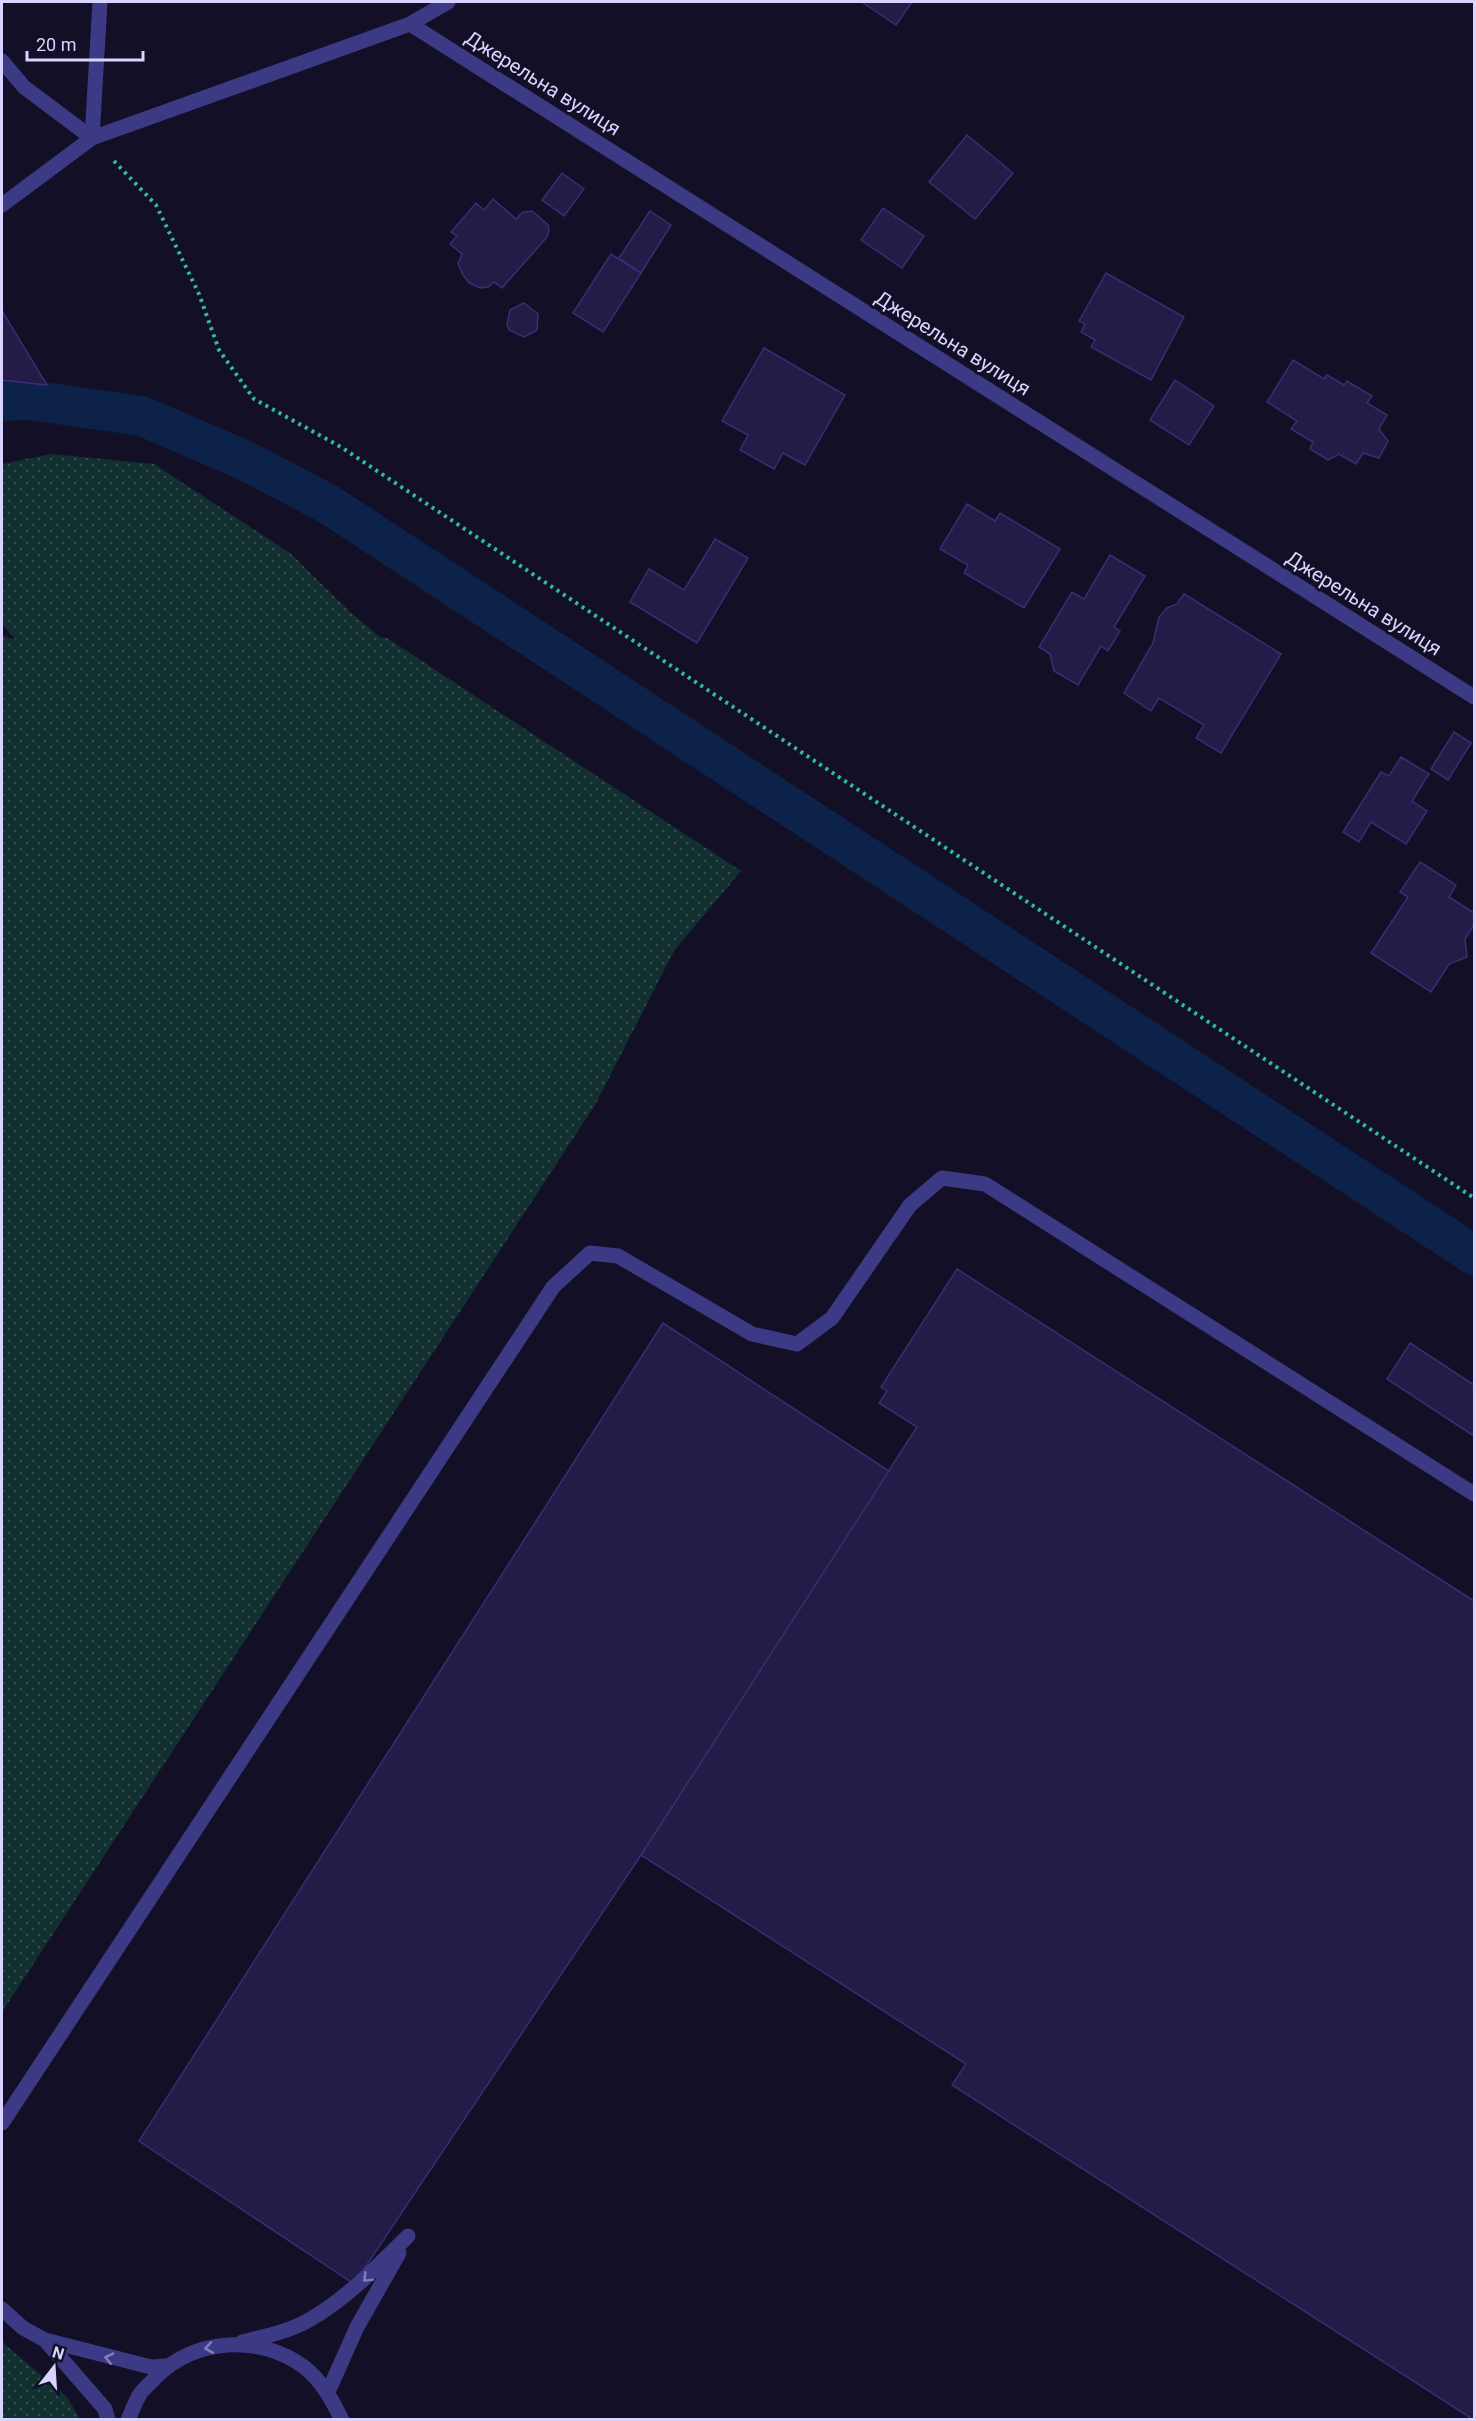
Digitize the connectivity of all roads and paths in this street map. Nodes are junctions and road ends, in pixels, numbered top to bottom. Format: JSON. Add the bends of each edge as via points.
{"nodes":[{"id":1,"x":100,"y":2,"type":"edge"},
{"id":2,"x":448,"y":2,"type":"edge"},
{"id":3,"x":410,"y":24,"type":"junction"},
{"id":4,"x":2,"y":61,"type":"edge"},
{"id":5,"x":92,"y":138,"type":"junction"},
{"id":6,"x":2,"y":205,"type":"edge"},
{"id":7,"x":1474,"y":698,"type":"edge"},
{"id":8,"x":1474,"y":1198,"type":"edge"},
{"id":9,"x":1474,"y":1494,"type":"edge"},
{"id":10,"x":2,"y":2123,"type":"edge"},
{"id":11,"x":2,"y":2309,"type":"edge"},
{"id":12,"x":45,"y":2340,"type":"junction"},
{"id":13,"x":235,"y":2344,"type":"junction"},
{"id":14,"x":167,"y":2366,"type":"junction"},
{"id":15,"x":328,"y":2392,"type":"junction"},
{"id":16,"x":108,"y":2420,"type":"edge"},
{"id":17,"x":128,"y":2420,"type":"edge"},
{"id":18,"x":342,"y":2420,"type":"edge"}],
"edges":[{"from":1,"to":5,"type":"street"},
{"from":2,"to":3,"type":"street"},
{"from":3,"to":5,"type":"street"},
{"from":3,"to":7,"type":"street","name":"Джерельна вулиця"},
{"from":4,"to":5,"type":"street","via":[[24,87]]},
{"from":5,"to":6,"type":"street"},
{"from":5,"to":8,"type":"path","via":[[156,205],[199,294],[219,350],[254,399],[341,447]]},
{"from":9,"to":10,"type":"street","via":[[985,1184],[942,1178],[910,1205],[832,1318],[796,1344],[752,1334],[618,1256],[590,1253],[553,1287]]},
{"from":11,"to":12,"type":"street","via":[[23,2328]]},
{"from":14,"to":12,"type":"street","one_way":true,"via":[[151,2367]]},
{"from":12,"to":16,"type":"street","via":[[105,2409]]},
{"from":13,"to":14,"type":"street","one_way":true,"via":[[199,2349]]},
{"from":13,"to":15,"type":"street","via":[[272,2350],[304,2367]]},
{"from":15,"to":13,"type":"street","one_way":true,"via":[[357,2327],[408,2236],[360,2285],[308,2321]]},
{"from":14,"to":17,"type":"street","via":[[141,2393]]},
{"from":15,"to":18,"type":"street"}]}
